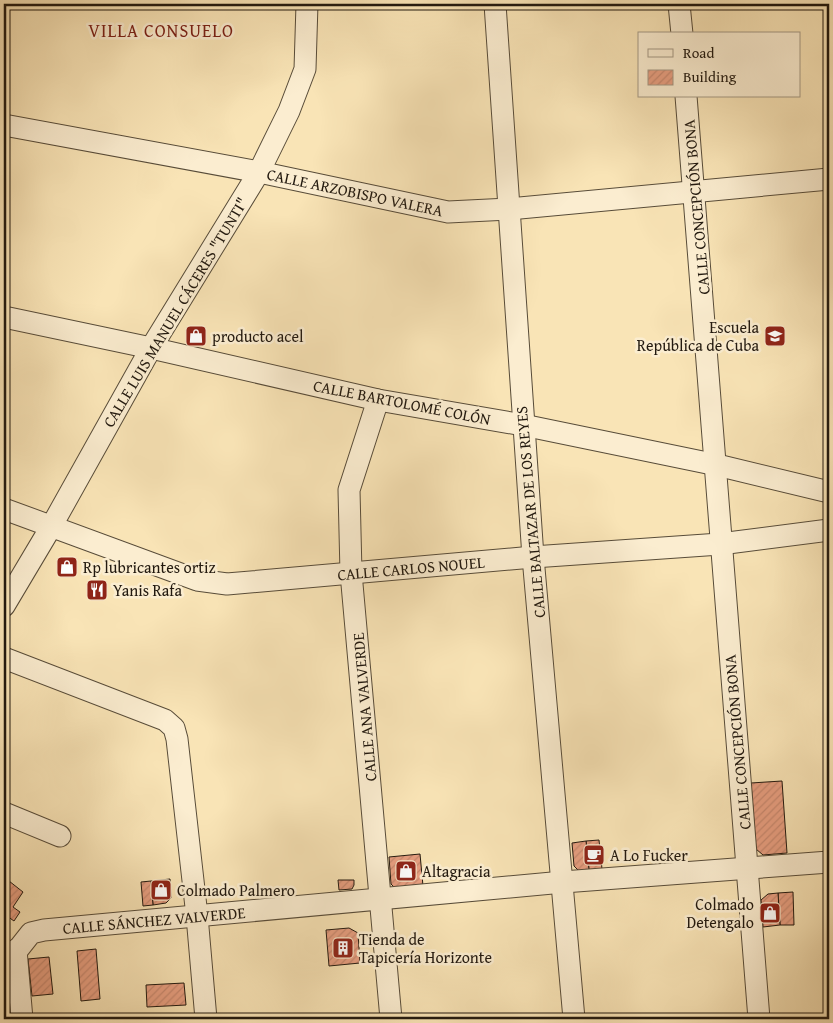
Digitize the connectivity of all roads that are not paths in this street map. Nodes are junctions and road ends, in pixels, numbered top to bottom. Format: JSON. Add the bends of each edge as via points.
{"nodes":[{"id":1,"x":307,"y":4,"type":"edge"},
{"id":2,"x":495,"y":4,"type":"edge"},
{"id":3,"x":680,"y":4,"type":"edge"},
{"id":4,"x":682,"y":32,"type":"edge"},
{"id":5,"x":686,"y":98,"type":"edge"},
{"id":6,"x":4,"y":125,"type":"edge"},
{"id":7,"x":259,"y":172,"type":"junction"},
{"id":8,"x":829,"y":179,"type":"edge"},
{"id":9,"x":694,"y":191,"type":"junction"},
{"id":10,"x":509,"y":209,"type":"junction"},
{"id":11,"x":4,"y":317,"type":"edge"},
{"id":12,"x":151,"y":348,"type":"junction"},
{"id":13,"x":378,"y":400,"type":"junction"},
{"id":14,"x":523,"y":425,"type":"junction"},
{"id":15,"x":717,"y":466,"type":"junction"},
{"id":16,"x":829,"y":492,"type":"edge"},
{"id":17,"x":4,"y":509,"type":"edge"},
{"id":18,"x":51,"y":527,"type":"junction"},
{"id":19,"x":829,"y":530,"type":"edge"},
{"id":20,"x":720,"y":544,"type":"junction"},
{"id":21,"x":533,"y":557,"type":"junction"},
{"id":22,"x":351,"y":573,"type":"junction"},
{"id":23,"x":4,"y":606,"type":"edge"},
{"id":24,"x":4,"y":658,"type":"edge"},
{"id":25,"x":4,"y":813,"type":"edge"},
{"id":26,"x":60,"y":836,"type":"dead end"},
{"id":27,"x":829,"y":862,"type":"edge"},
{"id":28,"x":747,"y":869,"type":"junction"},
{"id":29,"x":563,"y":882,"type":"junction"},
{"id":30,"x":381,"y":898,"type":"junction"},
{"id":31,"x":197,"y":916,"type":"junction"},
{"id":32,"x":10,"y":958,"type":"edge"},
{"id":33,"x":22,"y":1019,"type":"edge"},
{"id":34,"x":206,"y":1019,"type":"edge"},
{"id":35,"x":391,"y":1019,"type":"edge"},
{"id":36,"x":574,"y":1019,"type":"edge"},
{"id":37,"x":759,"y":1019,"type":"edge"}],
"edges":[{"from":1,"to":7,"type":"street","name":"CALLE LUIS MANUEL CÁCERES \"TUNTI\"","via":[[305,69],[289,111]]},
{"from":2,"to":10,"type":"street","name":"CALLE BALTAZAR DE LOS REYES"},
{"from":3,"to":4,"type":"street"},
{"from":5,"to":9,"type":"street","name":"CALLE CONCEPCIÓN BONA"},
{"from":6,"to":7,"type":"street","name":"CALLE ARZOBISPO VALERA"},
{"from":7,"to":10,"type":"street","name":"CALLE ARZOBISPO VALERA","via":[[448,212]]},
{"from":7,"to":12,"type":"street","name":"CALLE LUIS MANUEL CÁCERES \"TUNTI\""},
{"from":8,"to":9,"type":"street","name":"CALLE ARZOBISPO VALERA"},
{"from":9,"to":10,"type":"street","name":"CALLE ARZOBISPO VALERA"},
{"from":9,"to":15,"type":"street","name":"CALLE CONCEPCIÓN BONA"},
{"from":10,"to":14,"type":"street","name":"CALLE BALTAZAR DE LOS REYES"},
{"from":11,"to":12,"type":"street","name":"CALLE BARTOLOMÉ COLÓN"},
{"from":12,"to":13,"type":"street","name":"CALLE BARTOLOMÉ COLÓN"},
{"from":12,"to":18,"type":"street","name":"CALLE LUIS MANUEL CÁCERES \"TUNTI\""},
{"from":13,"to":14,"type":"street","name":"CALLE BARTOLOMÉ COLÓN"},
{"from":13,"to":22,"type":"street","name":"CALLE ANA VALVERDE","via":[[349,490]]},
{"from":14,"to":15,"type":"street","name":"CALLE BARTOLOMÉ COLÓN"},
{"from":14,"to":21,"type":"street","name":"CALLE BALTAZAR DE LOS REYES"},
{"from":15,"to":16,"type":"street","name":"CALLE BARTOLOMÉ COLÓN"},
{"from":15,"to":20,"type":"street","name":"CALLE CONCEPCIÓN BONA"},
{"from":17,"to":18,"type":"street","name":"CALLE CARLOS NOUEL"},
{"from":18,"to":22,"type":"street","name":"CALLE CARLOS NOUEL","via":[[196,580],[214,583]]},
{"from":18,"to":23,"type":"street","name":"CALLE LUIS MANUEL CÁCERES \"TUNTI\""},
{"from":19,"to":20,"type":"street","name":"CALLE CARLOS NOUEL"},
{"from":20,"to":21,"type":"street","name":"CALLE CARLOS NOUEL"},
{"from":20,"to":28,"type":"street","name":"CALLE CONCEPCIÓN BONA"},
{"from":21,"to":22,"type":"street","name":"CALLE CARLOS NOUEL"},
{"from":21,"to":29,"type":"street","name":"CALLE BALTAZAR DE LOS REYES"},
{"from":22,"to":30,"type":"street","name":"CALLE ANA VALVERDE"},
{"from":24,"to":31,"type":"street","via":[[165,720],[174,728]]},
{"from":25,"to":26,"type":"street"},
{"from":27,"to":28,"type":"street","name":"CALLE SÁNCHEZ VALVERDE"},
{"from":28,"to":29,"type":"street","name":"CALLE SÁNCHEZ VALVERDE"},
{"from":28,"to":37,"type":"street","name":"CALLE CONCEPCIÓN BONA"},
{"from":29,"to":30,"type":"street","name":"CALLE SÁNCHEZ VALVERDE"},
{"from":29,"to":36,"type":"street","name":"CALLE BALTAZAR DE LOS REYES"},
{"from":30,"to":31,"type":"street","name":"CALLE SÁNCHEZ VALVERDE"},
{"from":30,"to":35,"type":"street","name":"CALLE ANA VALVERDE"},
{"from":31,"to":32,"type":"street","name":"CALLE SÁNCHEZ VALVERDE","via":[[44,930],[31,933]]},
{"from":31,"to":34,"type":"street"},
{"from":32,"to":33,"type":"street"}]}
